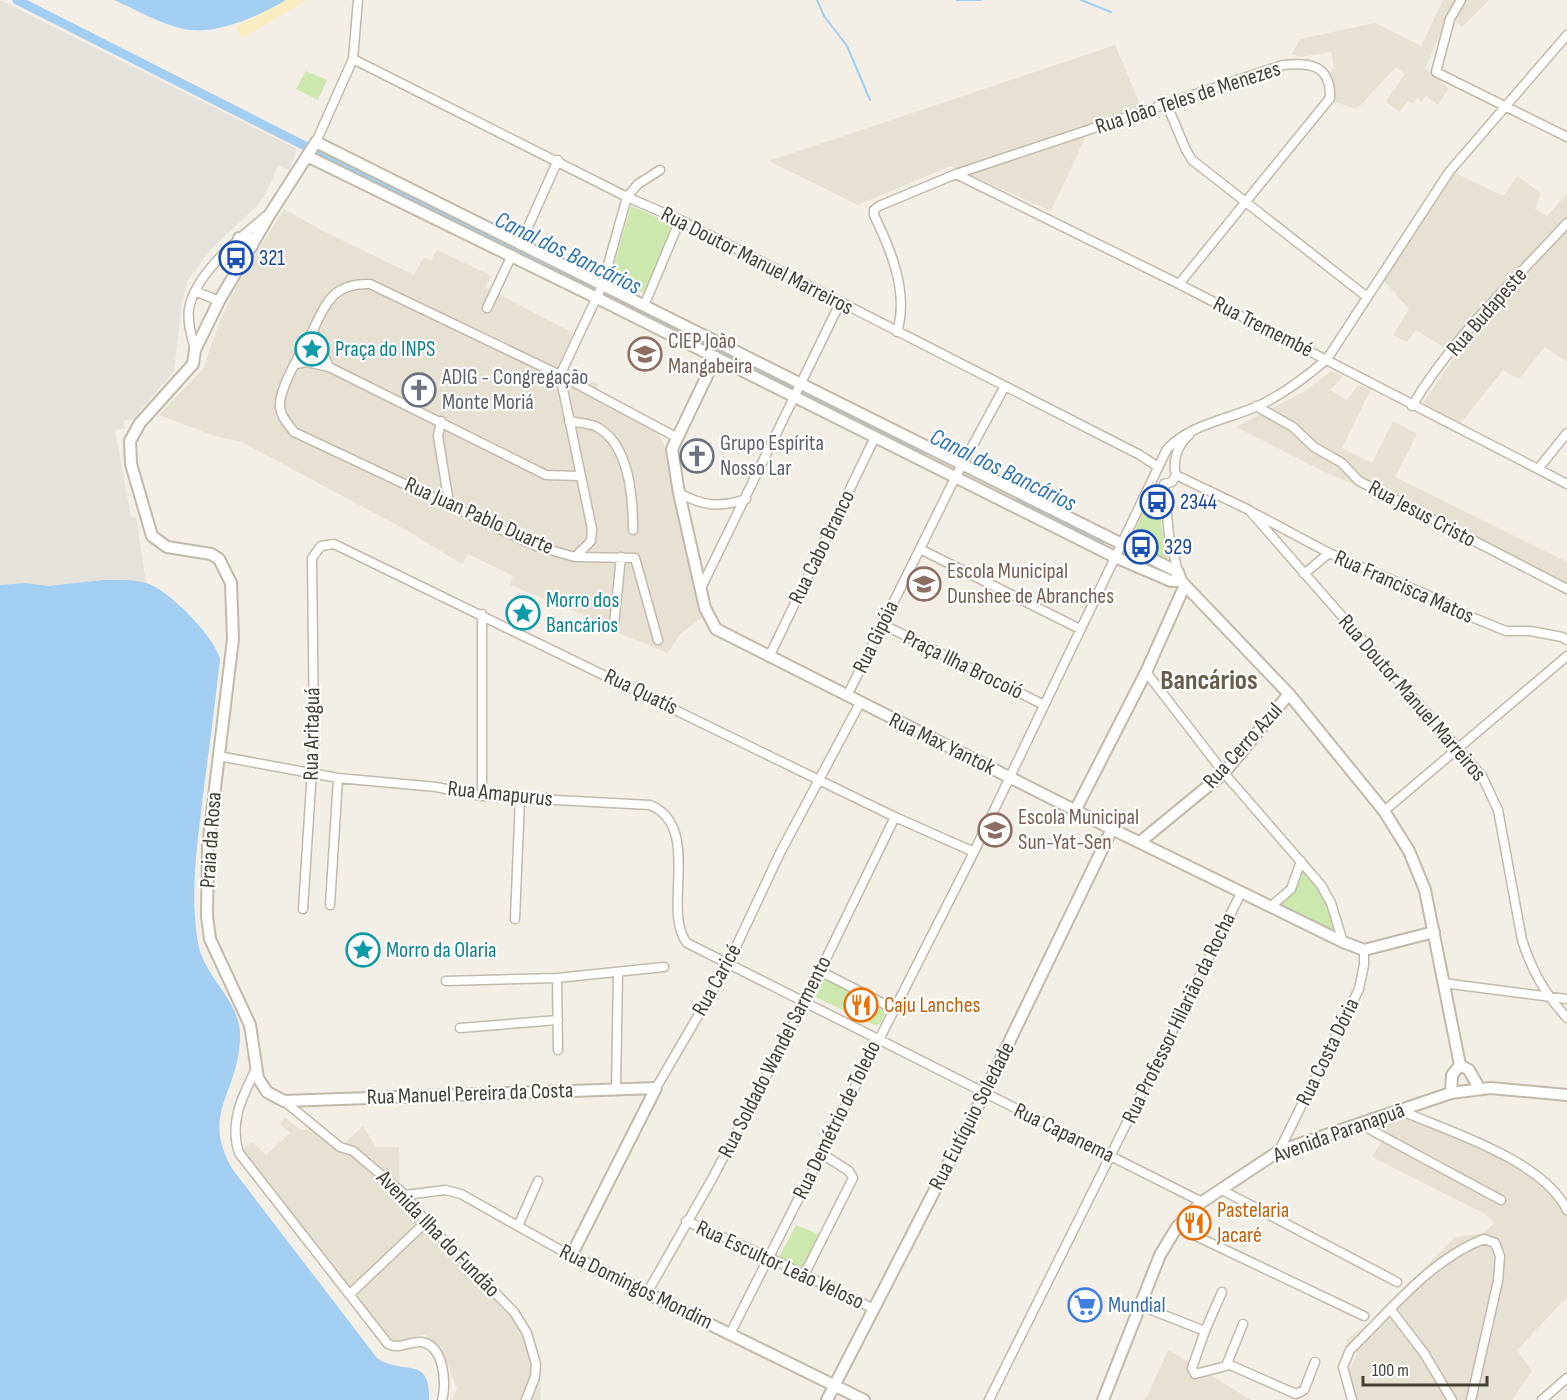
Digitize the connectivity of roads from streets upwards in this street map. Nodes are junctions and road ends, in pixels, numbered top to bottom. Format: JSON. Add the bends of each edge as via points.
{"nodes":[{"id":1,"x":358,"y":0,"type":"edge"},
{"id":2,"x":1461,"y":0,"type":"edge"},
{"id":3,"x":1567,"y":35,"type":"edge"},
{"id":4,"x":353,"y":59,"type":"junction"},
{"id":5,"x":1167,"y":105,"type":"junction"},
{"id":6,"x":1508,"y":107,"type":"junction"},
{"id":7,"x":1567,"y":137,"type":"edge"},
{"id":8,"x":316,"y":143,"type":"junction"},
{"id":9,"x":309,"y":156,"type":"junction"},
{"id":10,"x":558,"y":160,"type":"junction"},
{"id":11,"x":660,"y":170,"type":"dead end"},
{"id":12,"x":956,"y":174,"type":"junction"},
{"id":13,"x":627,"y":197,"type":"junction"},
{"id":14,"x":1244,"y":203,"type":"junction"},
{"id":15,"x":270,"y":214,"type":"junction"},
{"id":16,"x":680,"y":220,"type":"junction"},
{"id":17,"x":1567,"y":223,"type":"edge"},
{"id":18,"x":239,"y":238,"type":"junction"},
{"id":19,"x":520,"y":245,"type":"junction"},
{"id":20,"x":252,"y":246,"type":"junction"},
{"id":21,"x":512,"y":255,"type":"junction"},
{"id":22,"x":1179,"y":284,"type":"junction"},
{"id":23,"x":195,"y":291,"type":"junction"},
{"id":24,"x":600,"y":292,"type":"junction"},
{"id":25,"x":1367,"y":297,"type":"junction"},
{"id":26,"x":219,"y":301,"type":"junction"},
{"id":27,"x":840,"y":303,"type":"junction"},
{"id":28,"x":644,"y":306,"type":"junction"},
{"id":29,"x":487,"y":308,"type":"dead end"},
{"id":30,"x":313,"y":330,"type":"junction"},
{"id":31,"x":897,"y":332,"type":"junction"},
{"id":32,"x":195,"y":350,"type":"junction"},
{"id":33,"x":716,"y":357,"type":"junction"},
{"id":34,"x":1327,"y":359,"type":"junction"},
{"id":35,"x":296,"y":364,"type":"junction"},
{"id":36,"x":329,"y":367,"type":"junction"},
{"id":37,"x":560,"y":375,"type":"junction"},
{"id":38,"x":1005,"y":386,"type":"junction"},
{"id":39,"x":799,"y":390,"type":"junction"},
{"id":40,"x":1256,"y":406,"type":"junction"},
{"id":41,"x":1412,"y":406,"type":"junction"},
{"id":42,"x":569,"y":421,"type":"junction"},
{"id":43,"x":441,"y":422,"type":"junction"},
{"id":44,"x":1199,"y":427,"type":"junction"},
{"id":45,"x":1567,"y":433,"type":"edge"},
{"id":46,"x":676,"y":437,"type":"junction"},
{"id":47,"x":875,"y":437,"type":"junction"},
{"id":48,"x":962,"y":464,"type":"junction"},
{"id":49,"x":1157,"y":468,"type":"junction"},
{"id":50,"x":1538,"y":469,"type":"junction"},
{"id":51,"x":1175,"y":471,"type":"junction"},
{"id":52,"x":579,"y":476,"type":"junction"},
{"id":53,"x":955,"y":476,"type":"junction"},
{"id":54,"x":1164,"y":484,"type":"junction"},
{"id":55,"x":1567,"y":484,"type":"edge"},
{"id":56,"x":679,"y":494,"type":"junction"},
{"id":57,"x":746,"y":499,"type":"junction"},
{"id":58,"x":449,"y":503,"type":"junction"},
{"id":59,"x":1249,"y":510,"type":"junction"},
{"id":60,"x":633,"y":530,"type":"dead end"},
{"id":61,"x":1123,"y":544,"type":"junction"},
{"id":62,"x":920,"y":549,"type":"junction"},
{"id":63,"x":1329,"y":553,"type":"junction"},
{"id":64,"x":575,"y":557,"type":"junction"},
{"id":65,"x":621,"y":557,"type":"junction"},
{"id":66,"x":1115,"y":557,"type":"junction"},
{"id":67,"x":312,"y":558,"type":"joint"},
{"id":68,"x":1304,"y":574,"type":"junction"},
{"id":69,"x":1179,"y":580,"type":"junction"},
{"id":70,"x":702,"y":588,"type":"junction"},
{"id":71,"x":1567,"y":589,"type":"edge"},
{"id":72,"x":482,"y":614,"type":"junction"},
{"id":73,"x":614,"y":624,"type":"dead end"},
{"id":74,"x":882,"y":624,"type":"junction"},
{"id":75,"x":1080,"y":629,"type":"junction"},
{"id":76,"x":658,"y":640,"type":"dead end"},
{"id":77,"x":1567,"y":640,"type":"edge"},
{"id":78,"x":1567,"y":656,"type":"edge"},
{"id":79,"x":769,"y":657,"type":"junction"},
{"id":80,"x":1146,"y":672,"type":"junction"},
{"id":81,"x":1289,"y":694,"type":"junction"},
{"id":82,"x":847,"y":696,"type":"junction"},
{"id":83,"x":860,"y":703,"type":"junction"},
{"id":84,"x":1044,"y":705,"type":"junction"},
{"id":85,"x":1458,"y":746,"type":"junction"},
{"id":86,"x":218,"y":756,"type":"junction"},
{"id":87,"x":311,"y":773,"type":"junction"},
{"id":88,"x":1224,"y":773,"type":"junction"},
{"id":89,"x":1009,"y":777,"type":"junction"},
{"id":90,"x":338,"y":778,"type":"junction"},
{"id":91,"x":821,"y":780,"type":"junction"},
{"id":92,"x":482,"y":796,"type":"junction"},
{"id":93,"x":520,"y":798,"type":"junction"},
{"id":94,"x":1076,"y":809,"type":"junction"},
{"id":95,"x":1384,"y":811,"type":"junction"},
{"id":96,"x":895,"y":817,"type":"junction"},
{"id":97,"x":1112,"y":829,"type":"junction"},
{"id":98,"x":1140,"y":842,"type":"junction"},
{"id":99,"x":974,"y":852,"type":"junction"},
{"id":100,"x":1300,"y":861,"type":"junction"},
{"id":101,"x":1240,"y":893,"type":"junction"},
{"id":102,"x":330,"y":905,"type":"dead end"},
{"id":103,"x":1270,"y":907,"type":"junction"},
{"id":104,"x":303,"y":909,"type":"dead end"},
{"id":105,"x":515,"y":919,"type":"dead end"},
{"id":106,"x":679,"y":926,"type":"joint"},
{"id":107,"x":1434,"y":932,"type":"junction"},
{"id":108,"x":1343,"y":942,"type":"junction"},
{"id":109,"x":1364,"y":950,"type":"junction"},
{"id":110,"x":727,"y":966,"type":"junction"},
{"id":111,"x":664,"y":967,"type":"dead end"},
{"id":112,"x":820,"y":971,"type":"junction"},
{"id":113,"x":618,"y":972,"type":"junction"},
{"id":114,"x":557,"y":978,"type":"junction"},
{"id":115,"x":446,"y":981,"type":"dead end"},
{"id":116,"x":1443,"y":983,"type":"junction"},
{"id":117,"x":1550,"y":999,"type":"junction"},
{"id":118,"x":1567,"y":999,"type":"edge"},
{"id":119,"x":804,"y":1004,"type":"junction"},
{"id":120,"x":894,"y":1009,"type":"junction"},
{"id":121,"x":1567,"y":1018,"type":"edge"},
{"id":122,"x":558,"y":1020,"type":"junction"},
{"id":123,"x":460,"y":1028,"type":"dead end"},
{"id":124,"x":877,"y":1039,"type":"junction"},
{"id":125,"x":558,"y":1050,"type":"dead end"},
{"id":126,"x":1460,"y":1065,"type":"junction"},
{"id":127,"x":255,"y":1071,"type":"junction"},
{"id":128,"x":656,"y":1088,"type":"junction"},
{"id":129,"x":1479,"y":1088,"type":"junction"},
{"id":130,"x":616,"y":1089,"type":"junction"},
{"id":131,"x":1451,"y":1093,"type":"junction"},
{"id":132,"x":984,"y":1094,"type":"junction"},
{"id":133,"x":1567,"y":1095,"type":"edge"},
{"id":134,"x":284,"y":1101,"type":"junction"},
{"id":135,"x":1402,"y":1111,"type":"junction"},
{"id":136,"x":1358,"y":1123,"type":"junction"},
{"id":137,"x":1279,"y":1150,"type":"junction"},
{"id":138,"x":822,"y":1154,"type":"junction"},
{"id":139,"x":1111,"y":1156,"type":"junction"},
{"id":140,"x":538,"y":1181,"type":"dead end"},
{"id":141,"x":1220,"y":1189,"type":"junction"},
{"id":142,"x":405,"y":1195,"type":"junction"},
{"id":143,"x":1501,"y":1200,"type":"dead end"},
{"id":144,"x":1202,"y":1202,"type":"junction"},
{"id":145,"x":1567,"y":1210,"type":"edge"},
{"id":146,"x":686,"y":1221,"type":"junction"},
{"id":147,"x":426,"y":1222,"type":"junction"},
{"id":148,"x":518,"y":1226,"type":"junction"},
{"id":149,"x":1177,"y":1227,"type":"junction"},
{"id":150,"x":571,"y":1256,"type":"junction"},
{"id":151,"x":768,"y":1257,"type":"junction"},
{"id":152,"x":804,"y":1275,"type":"junction"},
{"id":153,"x":1396,"y":1282,"type":"dead end"},
{"id":154,"x":1222,"y":1292,"type":"dead end"},
{"id":155,"x":647,"y":1293,"type":"junction"},
{"id":156,"x":350,"y":1294,"type":"junction"},
{"id":157,"x":1142,"y":1306,"type":"junction"},
{"id":158,"x":874,"y":1309,"type":"junction"},
{"id":159,"x":1391,"y":1310,"type":"junction"},
{"id":160,"x":1364,"y":1316,"type":"dead end"},
{"id":161,"x":1243,"y":1324,"type":"dead end"},
{"id":162,"x":1205,"y":1331,"type":"junction"},
{"id":163,"x":730,"y":1334,"type":"junction"},
{"id":164,"x":1315,"y":1362,"type":"dead end"},
{"id":165,"x":1226,"y":1366,"type":"junction"},
{"id":166,"x":1567,"y":1378,"type":"edge"},
{"id":167,"x":835,"y":1385,"type":"junction"},
{"id":168,"x":442,"y":1400,"type":"edge"},
{"id":169,"x":526,"y":1400,"type":"edge"},
{"id":170,"x":827,"y":1400,"type":"edge"},
{"id":171,"x":864,"y":1400,"type":"edge"},
{"id":172,"x":989,"y":1400,"type":"edge"},
{"id":173,"x":1102,"y":1400,"type":"edge"},
{"id":174,"x":1352,"y":1400,"type":"edge"},
{"id":175,"x":1452,"y":1400,"type":"edge"},
{"id":176,"x":1472,"y":1400,"type":"edge"},
{"id":177,"x":1542,"y":1400,"type":"edge"}],
"edges":[{"from":1,"to":4,"type":"street"},
{"from":2,"to":6,"type":"street","via":[[1450,19],[1435,67],[1439,75]]},
{"from":3,"to":6,"type":"street","name":"Rua Demétrio de Toledo"},
{"from":4,"to":8,"type":"street"},
{"from":4,"to":10,"type":"street","name":"Rua Doutor Manuel Marreiros"},
{"from":5,"to":12,"type":"street","name":"Rua João Teles de Menezes"},
{"from":5,"to":14,"type":"street","via":[[1188,156]]},
{"from":5,"to":14,"type":"street","name":"Rua João Teles de Menezes","via":[[1283,65],[1303,63],[1323,72],[1330,99]]},
{"from":6,"to":7,"type":"street"},
{"from":6,"to":25,"type":"street","name":"Rua Demétrio de Toledo","via":[[1449,172]]},
{"from":8,"to":9,"type":"street"},
{"from":8,"to":19,"type":"street"},
{"from":9,"to":15,"type":"street"},
{"from":9,"to":21,"type":"street"},
{"from":10,"to":13,"type":"street","name":"Rua Doutor Manuel Marreiros"},
{"from":10,"to":19,"type":"street"},
{"from":11,"to":13,"type":"street","via":[[638,184]]},
{"from":12,"to":22,"type":"street","name":"Rua Tremembé"},
{"from":12,"to":31,"type":"street","name":"Rua João Teles de Menezes","via":[[874,210],[898,280],[902,304]]},
{"from":13,"to":16,"type":"street","name":"Rua Doutor Manuel Marreiros"},
{"from":13,"to":24,"type":"street"},
{"from":14,"to":22,"type":"street","name":"Rua João Teles de Menezes"},
{"from":14,"to":25,"type":"street"},
{"from":15,"to":18,"type":"street"},
{"from":15,"to":20,"type":"street"},
{"from":16,"to":27,"type":"street","name":"Rua Doutor Manuel Marreiros"},
{"from":16,"to":28,"type":"street"},
{"from":17,"to":41,"type":"street","name":"Rua Budapeste","via":[[1466,334]]},
{"from":18,"to":20,"type":"street","via":[[249,238]]},
{"from":18,"to":23,"type":"street"},
{"from":19,"to":24,"type":"street"},
{"from":20,"to":26,"type":"street"},
{"from":21,"to":24,"type":"street"},
{"from":21,"to":29,"type":"street"},
{"from":22,"to":34,"type":"street","name":"Rua Tremembé"},
{"from":23,"to":26,"type":"street"},
{"from":23,"to":32,"type":"street","via":[[189,320]]},
{"from":24,"to":28,"type":"street"},
{"from":24,"to":33,"type":"street"},
{"from":24,"to":37,"type":"street"},
{"from":25,"to":34,"type":"street","name":"Rua Demétrio de Toledo"},
{"from":26,"to":32,"type":"street"},
{"from":27,"to":31,"type":"street","name":"Rua Doutor Manuel Marreiros"},
{"from":27,"to":39,"type":"street"},
{"from":28,"to":39,"type":"street"},
{"from":30,"to":35,"type":"street","name":"Rua Juan Pablo Duarte"},
{"from":30,"to":36,"type":"street"},
{"from":30,"to":37,"type":"street","name":"Rua Juan Pablo Duarte","via":[[327,300],[355,284],[370,284]]},
{"from":31,"to":38,"type":"street","name":"Rua Doutor Manuel Marreiros"},
{"from":32,"to":86,"type":"street","name":"Praia da Rosa","via":[[193,364],[134,432],[130,457],[152,536],[167,547],[199,550],[219,559],[231,583],[233,639]]},
{"from":33,"to":39,"type":"street"},
{"from":33,"to":46,"type":"street","name":"Rua Max Yantok"},
{"from":34,"to":40,"type":"street","name":"Rua Demétrio de Toledo","via":[[1301,382]]},
{"from":34,"to":41,"type":"street","name":"Rua Tremembé"},
{"from":35,"to":36,"type":"street"},
{"from":35,"to":58,"type":"street","name":"Rua Juan Pablo Duarte","via":[[280,405],[294,432]]},
{"from":36,"to":43,"type":"street"},
{"from":37,"to":42,"type":"street","name":"Rua Juan Pablo Duarte"},
{"from":37,"to":46,"type":"street","name":"Rua Juan Pablo Duarte"},
{"from":38,"to":48,"type":"street","name":"Rua Gipóia"},
{"from":38,"to":49,"type":"street","name":"Rua Doutor Manuel Marreiros","via":[[1140,455]]},
{"from":39,"to":47,"type":"street"},
{"from":39,"to":48,"type":"street"},
{"from":39,"to":57,"type":"street"},
{"from":40,"to":44,"type":"street","name":"Rua Demétrio de Toledo"},
{"from":40,"to":71,"type":"street","name":"Rua Jesus Cristo","via":[[1293,427],[1314,447],[1342,463],[1359,481]]},
{"from":41,"to":50,"type":"street","name":"Rua Tremembé"},
{"from":42,"to":52,"type":"street","name":"Rua Juan Pablo Duarte"},
{"from":42,"to":60,"type":"street","via":[[596,427],[617,450],[628,473],[633,498]]},
{"from":43,"to":52,"type":"street","via":[[546,475]]},
{"from":43,"to":58,"type":"street","via":[[438,436]]},
{"from":44,"to":49,"type":"street","name":"Rua Demétrio de Toledo","via":[[1175,440]]},
{"from":44,"to":51,"type":"street","via":[[1181,444]]},
{"from":45,"to":50,"type":"street"},
{"from":46,"to":56,"type":"street","name":"Rua Max Yantok","via":[[672,460]]},
{"from":47,"to":53,"type":"street"},
{"from":47,"to":79,"type":"street","name":"Rua Cabo Branco"},
{"from":48,"to":53,"type":"street","name":"Rua Gipóia"},
{"from":48,"to":61,"type":"street"},
{"from":49,"to":51,"type":"street","via":[[1167,463]]},
{"from":49,"to":54,"type":"street","via":[[1157,480]]},
{"from":49,"to":61,"type":"street","name":"Rua Demétrio de Toledo"},
{"from":50,"to":55,"type":"street","name":"Rua Tremembé"},
{"from":51,"to":54,"type":"street","via":[[1172,482]]},
{"from":51,"to":59,"type":"street","name":"Rua Doutor Manuel Marreiros"},
{"from":52,"to":64,"type":"street","name":"Rua Juan Pablo Duarte","via":[[592,529],[591,541]]},
{"from":53,"to":62,"type":"street","name":"Rua Gipóia"},
{"from":53,"to":66,"type":"street"},
{"from":54,"to":69,"type":"street"},
{"from":56,"to":57,"type":"street","via":[[710,506]]},
{"from":56,"to":70,"type":"street","name":"Rua Max Yantok"},
{"from":57,"to":70,"type":"street"},
{"from":58,"to":64,"type":"street","name":"Rua Juan Pablo Duarte","via":[[536,546]]},
{"from":59,"to":63,"type":"street","name":"Rua Francisca Matos"},
{"from":59,"to":68,"type":"street","name":"Rua Doutor Manuel Marreiros"},
{"from":61,"to":66,"type":"street","name":"Rua Demétrio de Toledo"},
{"from":61,"to":69,"type":"street"},
{"from":62,"to":74,"type":"street","name":"Rua Gipóia"},
{"from":62,"to":75,"type":"street"},
{"from":63,"to":68,"type":"street"},
{"from":63,"to":77,"type":"street","name":"Rua Francisca Matos","via":[[1506,631],[1530,631]]},
{"from":64,"to":65,"type":"street"},
{"from":65,"to":73,"type":"street"},
{"from":65,"to":76,"type":"street","via":[[635,558]]},
{"from":66,"to":69,"type":"street"},
{"from":66,"to":75,"type":"street","name":"Rua Demétrio de Toledo"},
{"from":67,"to":72,"type":"street","name":"Rua Quatís","via":[[321,546],[334,544]]},
{"from":67,"to":87,"type":"street","name":"Rua Aritaguá"},
{"from":68,"to":85,"type":"street","name":"Rua Doutor Manuel Marreiros"},
{"from":69,"to":80,"type":"street"},
{"from":69,"to":81,"type":"street"},
{"from":70,"to":79,"type":"street","name":"Rua Max Yantok","via":[[707,615],[716,629]]},
{"from":72,"to":91,"type":"street","name":"Rua Quatís"},
{"from":72,"to":92,"type":"street"},
{"from":74,"to":82,"type":"street","name":"Rua Gipóia"},
{"from":74,"to":84,"type":"street","name":"Praça Ilha Brocoió"},
{"from":75,"to":84,"type":"street","name":"Rua Demétrio de Toledo"},
{"from":78,"to":85,"type":"street"},
{"from":79,"to":82,"type":"street","name":"Rua Max Yantok"},
{"from":80,"to":88,"type":"street"},
{"from":80,"to":94,"type":"street"},
{"from":81,"to":88,"type":"street","name":"Rua Cerro Azul"},
{"from":81,"to":95,"type":"street"},
{"from":82,"to":83,"type":"street","name":"Rua Max Yantok"},
{"from":83,"to":89,"type":"street","name":"Rua Max Yantok"},
{"from":83,"to":91,"type":"street","name":"Rua Caricé"},
{"from":84,"to":89,"type":"street","name":"Rua Demétrio de Toledo"},
{"from":85,"to":95,"type":"street"},
{"from":85,"to":117,"type":"street","name":"Rua Doutor Manuel Marreiros","via":[[1482,776],[1498,810],[1522,940]]},
{"from":86,"to":87,"type":"street","name":"Rua Amapurus"},
{"from":86,"to":127,"type":"street","name":"Praia da Rosa","via":[[208,846],[207,916],[210,939],[250,1025]]},
{"from":87,"to":90,"type":"street","name":"Rua Amapurus"},
{"from":87,"to":104,"type":"street","name":"Rua Aritaguá"},
{"from":88,"to":98,"type":"street","name":"Rua Cerro Azul"},
{"from":88,"to":100,"type":"street"},
{"from":89,"to":94,"type":"street","name":"Rua Max Yantok"},
{"from":89,"to":99,"type":"street","name":"Rua Demétrio de Toledo"},
{"from":90,"to":92,"type":"street","name":"Rua Amapurus","via":[[436,787]]},
{"from":90,"to":102,"type":"street"},
{"from":91,"to":96,"type":"street","name":"Rua Quatís"},
{"from":91,"to":110,"type":"street","name":"Rua Caricé","via":[[780,853]]},
{"from":92,"to":93,"type":"street","name":"Rua Amapurus"},
{"from":93,"to":105,"type":"street"},
{"from":93,"to":106,"type":"street","name":"Rua Amapurus","via":[[650,805],[660,809],[675,831]]},
{"from":94,"to":97,"type":"street","name":"Rua Max Yantok"},
{"from":95,"to":107,"type":"street","via":[[1418,871]]},
{"from":96,"to":99,"type":"street","name":"Rua Quatís"},
{"from":96,"to":112,"type":"street","name":"Rua Soldado Wandel Sarmento"},
{"from":97,"to":98,"type":"street","name":"Rua Max Yantok"},
{"from":97,"to":132,"type":"street","name":"Rua Eutíquio Soledade"},
{"from":98,"to":101,"type":"street","name":"Rua Max Yantok"},
{"from":99,"to":120,"type":"street","name":"Rua Demétrio de Toledo"},
{"from":100,"to":103,"type":"street","via":[[1292,889]]},
{"from":100,"to":108,"type":"street","via":[[1331,903]]},
{"from":101,"to":103,"type":"street","name":"Rua Max Yantok"},
{"from":101,"to":139,"type":"street","name":"Rua Professor Hilarião da Rocha"},
{"from":103,"to":108,"type":"street","name":"Rua Max Yantok"},
{"from":106,"to":110,"type":"street","name":"Rua Capanema","via":[[687,944]]},
{"from":107,"to":109,"type":"street"},
{"from":107,"to":116,"type":"street"},
{"from":108,"to":109,"type":"street","name":"Rua Max Yantok"},
{"from":109,"to":137,"type":"street","name":"Rua Costa Dória","via":[[1359,989]]},
{"from":110,"to":119,"type":"street","name":"Rua Capanema"},
{"from":110,"to":128,"type":"street","name":"Rua Caricé"},
{"from":111,"to":113,"type":"street"},
{"from":112,"to":119,"type":"street","name":"Rua Soldado Wandel Sarmento"},
{"from":112,"to":120,"type":"street"},
{"from":113,"to":114,"type":"street"},
{"from":113,"to":130,"type":"street"},
{"from":114,"to":115,"type":"street"},
{"from":114,"to":122,"type":"street"},
{"from":116,"to":117,"type":"street"},
{"from":116,"to":126,"type":"street"},
{"from":117,"to":118,"type":"street"},
{"from":117,"to":121,"type":"street","name":"Rua Doutor Manuel Marreiros"},
{"from":119,"to":124,"type":"street","name":"Rua Capanema"},
{"from":119,"to":146,"type":"street","name":"Rua Soldado Wandel Sarmento"},
{"from":120,"to":124,"type":"street","name":"Rua Demétrio de Toledo"},
{"from":122,"to":123,"type":"street"},
{"from":122,"to":125,"type":"street"},
{"from":124,"to":132,"type":"street","name":"Rua Capanema"},
{"from":124,"to":138,"type":"street","name":"Rua Demétrio de Toledo"},
{"from":126,"to":129,"type":"street","via":[[1472,1074]]},
{"from":126,"to":131,"type":"street","via":[[1452,1075]]},
{"from":127,"to":134,"type":"street","name":"Praia da Rosa","via":[[267,1092]]},
{"from":127,"to":156,"type":"street","via":[[236,1115],[239,1153]]},
{"from":128,"to":130,"type":"street","name":"Rua Manuel Pereira da Costa"},
{"from":128,"to":150,"type":"street","name":"Rua Caricé"},
{"from":129,"to":131,"type":"street","name":"Avenida Paranapuã"},
{"from":129,"to":133,"type":"street","name":"Avenida Paranapuã"},
{"from":130,"to":134,"type":"street","name":"Rua Manuel Pereira da Costa"},
{"from":131,"to":135,"type":"street","name":"Avenida Paranapuã"},
{"from":132,"to":139,"type":"street","name":"Rua Capanema"},
{"from":132,"to":158,"type":"street","name":"Rua Eutíquio Soledade"},
{"from":134,"to":142,"type":"street","name":"Avenida Ilha do Fundão"},
{"from":135,"to":136,"type":"street","name":"Avenida Paranapuã"},
{"from":135,"to":145,"type":"street","via":[[1522,1166],[1550,1186]]},
{"from":136,"to":137,"type":"street","name":"Avenida Paranapuã"},
{"from":136,"to":143,"type":"street"},
{"from":137,"to":141,"type":"street","name":"Avenida Paranapuã"},
{"from":138,"to":151,"type":"street","name":"Rua Demétrio de Toledo"},
{"from":138,"to":152,"type":"street","via":[[849,1171],[853,1178]]},
{"from":139,"to":144,"type":"street","name":"Rua Capanema"},
{"from":139,"to":172,"type":"street","name":"Rua Professor Hilarião da Rocha"},
{"from":140,"to":148,"type":"street"},
{"from":141,"to":144,"type":"street","name":"Avenida Paranapuã"},
{"from":141,"to":153,"type":"street"},
{"from":142,"to":147,"type":"street","name":"Avenida Ilha do Fundão"},
{"from":142,"to":148,"type":"street","name":"Rua Domingos Mondim","via":[[427,1190],[453,1192]]},
{"from":144,"to":149,"type":"street","name":"Avenida Paranapuã"},
{"from":146,"to":151,"type":"street","name":"Rua Escultor Leão Veloso"},
{"from":146,"to":155,"type":"street","name":"Rua Soldado Wandel Sarmento"},
{"from":147,"to":156,"type":"street"},
{"from":147,"to":169,"type":"street","name":"Avenida Ilha do Fundão","via":[[514,1312],[527,1333],[536,1364]]},
{"from":148,"to":150,"type":"street","name":"Rua Domingos Mondim"},
{"from":149,"to":157,"type":"street","name":"Avenida Paranapuã","via":[[1160,1255]]},
{"from":149,"to":160,"type":"street"},
{"from":150,"to":155,"type":"street","name":"Rua Domingos Mondim"},
{"from":151,"to":152,"type":"street","name":"Rua Escultor Leão Veloso"},
{"from":151,"to":163,"type":"street","name":"Rua Demétrio de Toledo"},
{"from":152,"to":158,"type":"street","name":"Rua Escultor Leão Veloso"},
{"from":154,"to":162,"type":"street"},
{"from":155,"to":163,"type":"street","name":"Rua Domingos Mondim"},
{"from":156,"to":168,"type":"street","via":[[388,1344],[394,1347],[420,1342],[430,1347],[441,1362],[445,1377]]},
{"from":157,"to":162,"type":"street"},
{"from":157,"to":173,"type":"street","name":"Avenida Paranapuã"},
{"from":158,"to":167,"type":"street","name":"Rua Eutíquio Soledade"},
{"from":159,"to":174,"type":"street","via":[[1350,1350],[1343,1367]]},
{"from":159,"to":175,"type":"street","via":[[1424,1353]]},
{"from":159,"to":176,"type":"street","via":[[1435,1268],[1468,1245],[1484,1239],[1495,1243],[1500,1256],[1498,1281]]},
{"from":161,"to":165,"type":"street"},
{"from":162,"to":165,"type":"street","via":[[1192,1371],[1203,1374]]},
{"from":163,"to":167,"type":"street","name":"Rua Domingos Mondim"},
{"from":164,"to":165,"type":"street","via":[[1304,1390],[1296,1394],[1240,1368]]},
{"from":166,"to":177,"type":"street"},
{"from":167,"to":170,"type":"street","name":"Rua Eutíquio Soledade"},
{"from":167,"to":171,"type":"street","name":"Rua Domingos Mondim"}]}
